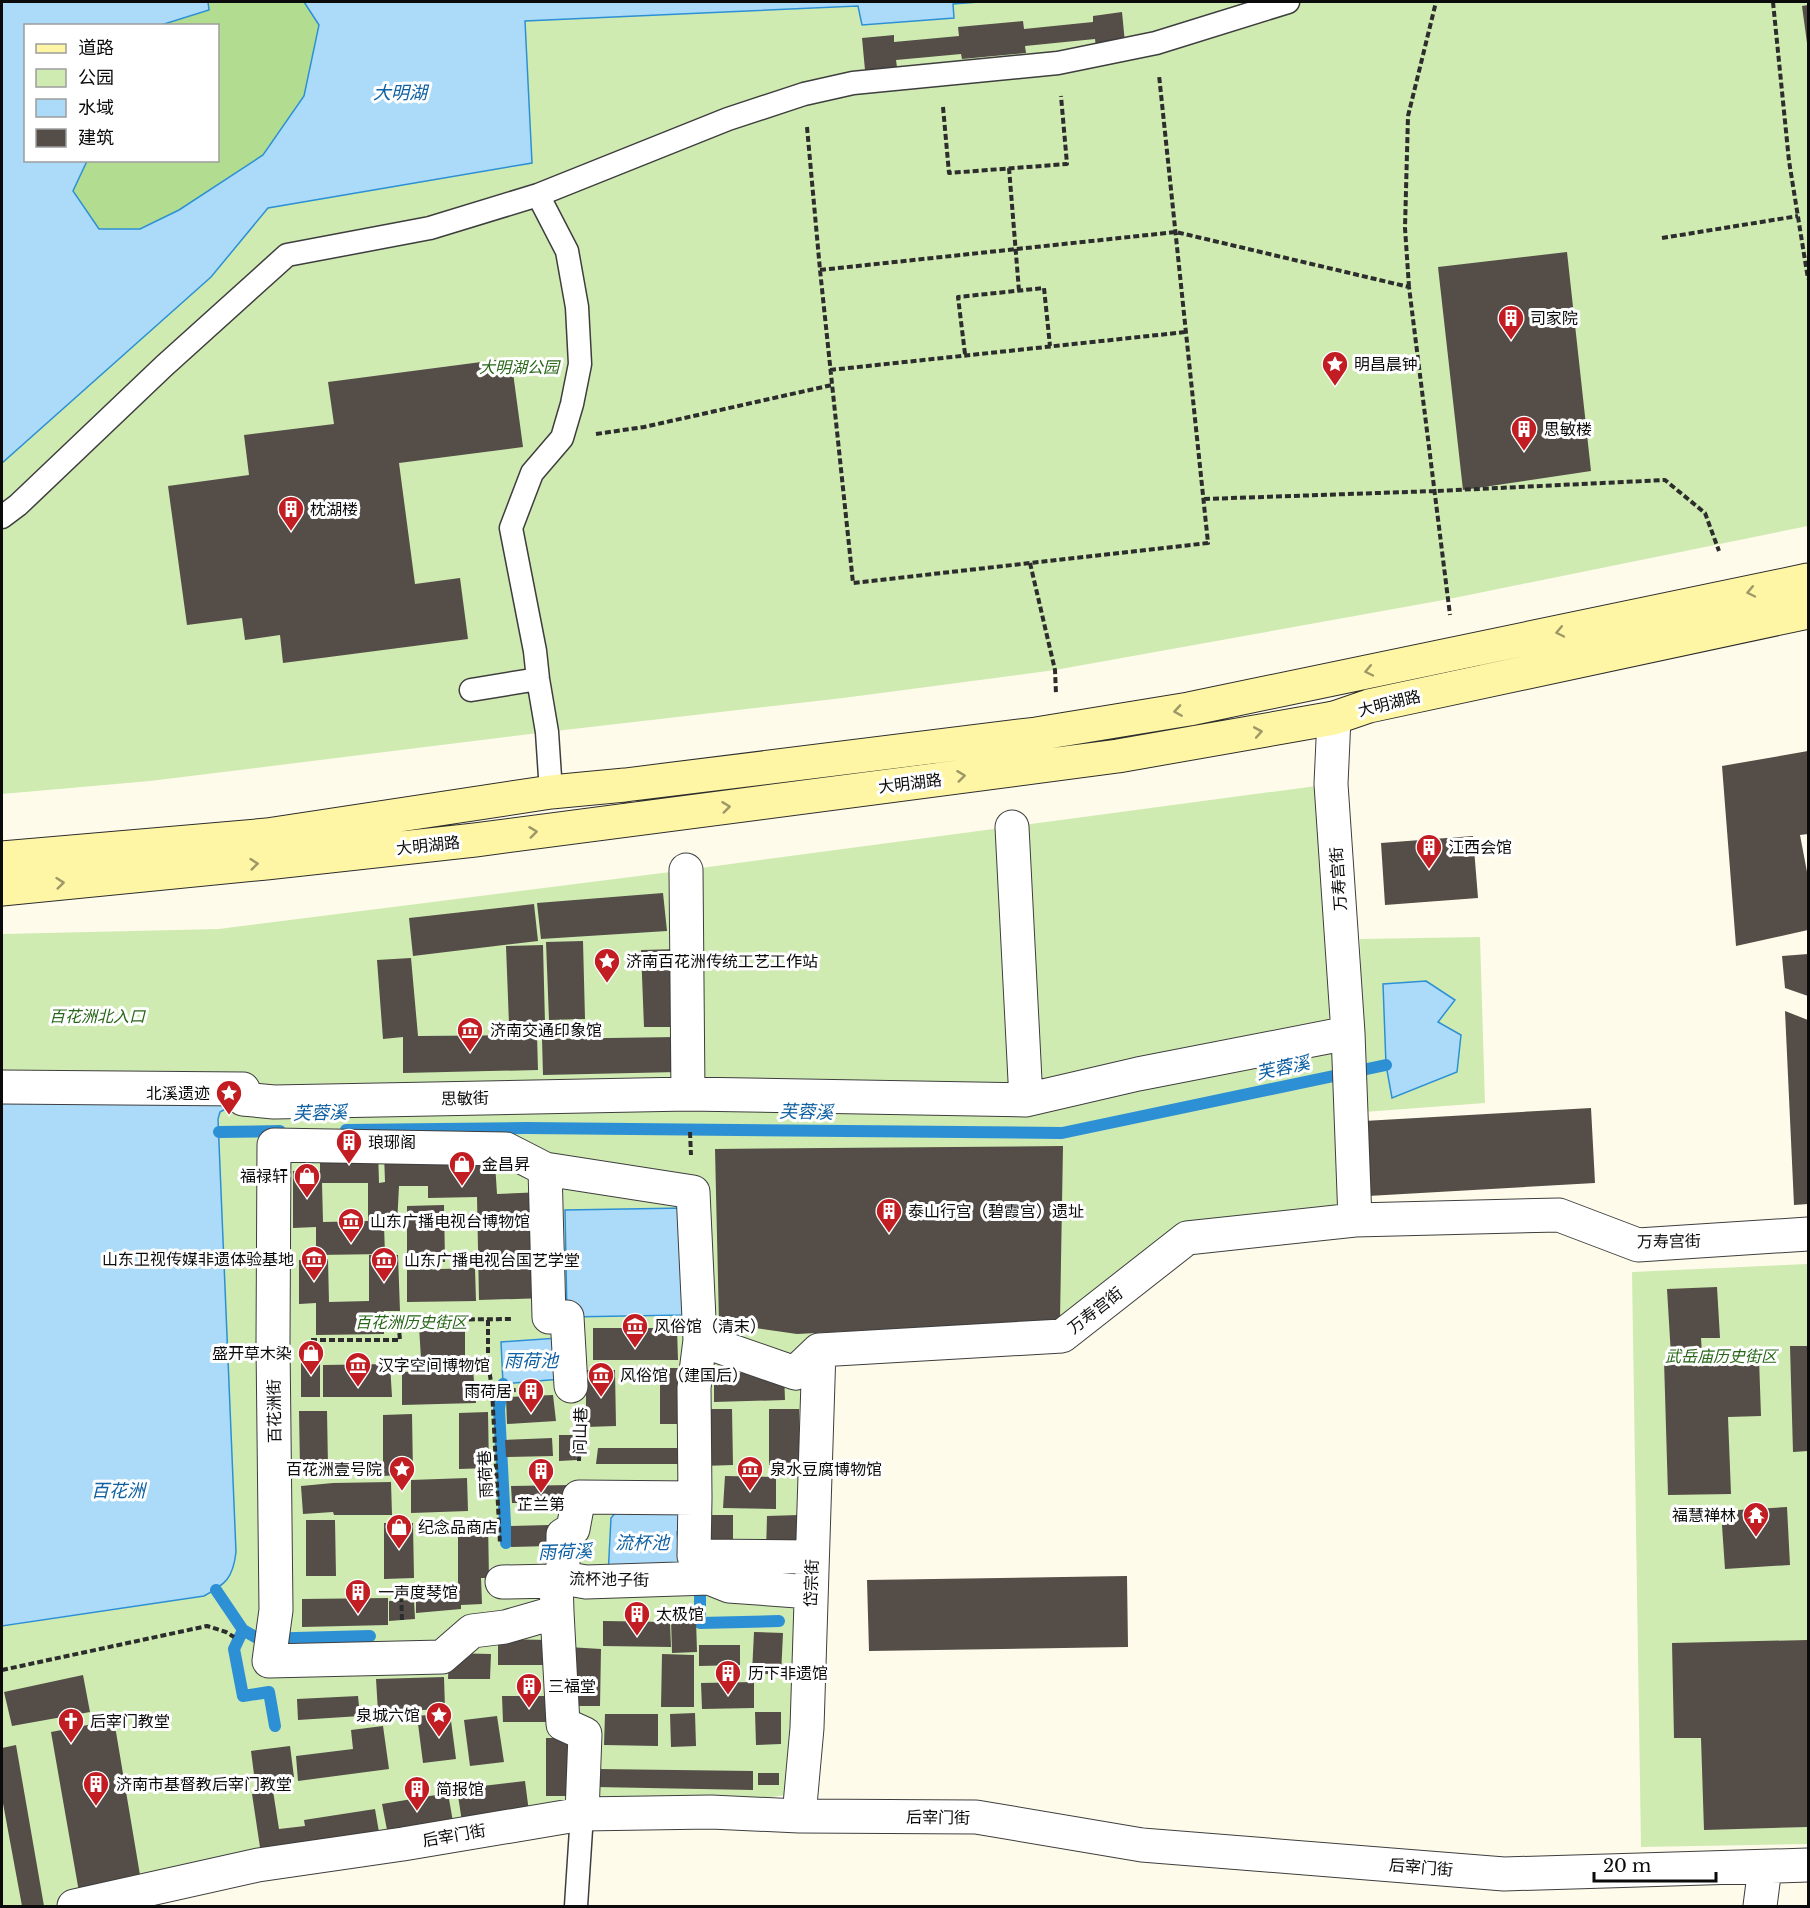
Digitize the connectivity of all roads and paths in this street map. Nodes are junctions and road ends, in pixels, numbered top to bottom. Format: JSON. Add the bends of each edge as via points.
{"nodes":[{"id":1,"x":1287,"y":2,"type":"edge"},
{"id":2,"x":1436,"y":2,"type":"edge"},
{"id":3,"x":1773,"y":2,"type":"edge"},
{"id":4,"x":1156,"y":43,"type":"junction"},
{"id":5,"x":1058,"y":63,"type":"junction"},
{"id":6,"x":940,"y":74,"type":"junction"},
{"id":7,"x":804,"y":94,"type":"junction"},
{"id":8,"x":1009,"y":168,"type":"junction"},
{"id":9,"x":538,"y":195,"type":"junction"},
{"id":10,"x":1798,"y":216,"type":"junction"},
{"id":11,"x":1176,"y":232,"type":"junction"},
{"id":12,"x":1662,"y":238,"type":"dead end"},
{"id":13,"x":1015,"y":248,"type":"junction"},
{"id":14,"x":820,"y":270,"type":"junction"},
{"id":15,"x":1809,"y":279,"type":"edge"},
{"id":16,"x":1409,"y":287,"type":"junction"},
{"id":17,"x":1019,"y":291,"type":"junction"},
{"id":18,"x":1186,"y":332,"type":"junction"},
{"id":19,"x":1050,"y":346,"type":"junction"},
{"id":20,"x":965,"y":354,"type":"junction"},
{"id":21,"x":830,"y":370,"type":"junction"},
{"id":22,"x":832,"y":385,"type":"junction"},
{"id":23,"x":562,"y":438,"type":"junction"},
{"id":24,"x":1436,"y":491,"type":"junction"},
{"id":25,"x":1203,"y":499,"type":"junction"},
{"id":26,"x":2,"y":517,"type":"edge"},
{"id":27,"x":1719,"y":551,"type":"dead end"},
{"id":28,"x":1030,"y":563,"type":"junction"},
{"id":29,"x":1809,"y":580,"type":"edge"},
{"id":30,"x":1809,"y":612,"type":"edge"},
{"id":31,"x":1450,"y":615,"type":"dead end"},
{"id":32,"x":538,"y":679,"type":"junction"},
{"id":33,"x":471,"y":690,"type":"dead end"},
{"id":34,"x":1334,"y":718,"type":"junction"},
{"id":35,"x":1057,"y":730,"type":"junction"},
{"id":36,"x":551,"y":792,"type":"junction"},
{"id":37,"x":1012,"y":827,"type":"dead end"},
{"id":38,"x":2,"y":858,"type":"edge"},
{"id":39,"x":686,"y":870,"type":"dead end"},
{"id":40,"x":2,"y":889,"type":"edge"},
{"id":41,"x":1348,"y":1039,"type":"junction"},
{"id":42,"x":2,"y":1087,"type":"edge"},
{"id":43,"x":688,"y":1094,"type":"junction"},
{"id":44,"x":1026,"y":1100,"type":"junction"},
{"id":45,"x":545,"y":1169,"type":"junction"},
{"id":46,"x":693,"y":1191,"type":"junction"},
{"id":47,"x":1355,"y":1220,"type":"junction"},
{"id":48,"x":1809,"y":1234,"type":"edge"},
{"id":49,"x":549,"y":1317,"type":"junction"},
{"id":50,"x":488,"y":1320,"type":"junction"},
{"id":51,"x":310,"y":1340,"type":"dead end"},
{"id":52,"x":700,"y":1340,"type":"junction"},
{"id":53,"x":819,"y":1350,"type":"junction"},
{"id":54,"x":571,"y":1386,"type":"joint"},
{"id":55,"x":579,"y":1497,"type":"junction"},
{"id":56,"x":695,"y":1498,"type":"junction"},
{"id":57,"x":812,"y":1557,"type":"junction"},
{"id":58,"x":704,"y":1573,"type":"junction"},
{"id":59,"x":502,"y":1582,"type":"joint"},
{"id":60,"x":558,"y":1590,"type":"junction"},
{"id":61,"x":811,"y":1592,"type":"junction"},
{"id":62,"x":270,"y":1652,"type":"junction"},
{"id":63,"x":2,"y":1670,"type":"edge"},
{"id":64,"x":582,"y":1814,"type":"junction"},
{"id":65,"x":799,"y":1816,"type":"junction"},
{"id":66,"x":1809,"y":1865,"type":"edge"},
{"id":67,"x":1765,"y":1866,"type":"junction"},
{"id":68,"x":74,"y":1906,"type":"edge"},
{"id":69,"x":576,"y":1906,"type":"edge"},
{"id":70,"x":1760,"y":1906,"type":"edge"}],
"edges":[{"from":1,"to":4,"type":"lane"},
{"from":2,"to":16,"type":"path","via":[[1408,116]]},
{"from":3,"to":10,"type":"path"},
{"from":4,"to":5,"type":"lane"},
{"from":4,"to":11,"type":"path"},
{"from":5,"to":6,"type":"lane"},
{"from":5,"to":8,"type":"path","via":[[1067,164]]},
{"from":6,"to":7,"type":"lane","via":[[853,83]]},
{"from":6,"to":8,"type":"path","via":[[949,173]]},
{"from":7,"to":9,"type":"lane","via":[[728,119]]},
{"from":7,"to":14,"type":"path"},
{"from":8,"to":13,"type":"path"},
{"from":9,"to":23,"type":"lane","via":[[567,251],[577,307],[580,364]]},
{"from":9,"to":26,"type":"lane","via":[[430,228],[287,255]]},
{"from":10,"to":12,"type":"path"},
{"from":10,"to":15,"type":"path"},
{"from":11,"to":13,"type":"path"},
{"from":11,"to":16,"type":"path"},
{"from":11,"to":18,"type":"path"},
{"from":13,"to":14,"type":"path"},
{"from":13,"to":17,"type":"path"},
{"from":14,"to":21,"type":"path"},
{"from":16,"to":24,"type":"path"},
{"from":17,"to":19,"type":"path","via":[[1044,288]]},
{"from":17,"to":20,"type":"path","via":[[958,297]]},
{"from":18,"to":19,"type":"path"},
{"from":18,"to":25,"type":"path"},
{"from":19,"to":20,"type":"path"},
{"from":20,"to":21,"type":"path"},
{"from":21,"to":22,"type":"path"},
{"from":22,"to":23,"type":"path","via":[[644,427]]},
{"from":22,"to":28,"type":"path","via":[[853,583]]},
{"from":23,"to":32,"type":"lane","via":[[532,473],[511,528]]},
{"from":24,"to":25,"type":"path"},
{"from":24,"to":27,"type":"path","via":[[1665,480],[1705,513]]},
{"from":24,"to":31,"type":"path"},
{"from":25,"to":28,"type":"path","via":[[1208,543]]},
{"from":28,"to":35,"type":"path","via":[[1055,670]]},
{"from":29,"to":35,"type":"main road","name":"大明湖路","one_way":true,"via":[[1189,709]]},
{"from":30,"to":34,"type":"main road","name":"大明湖路","via":[[1369,706]]},
{"from":32,"to":33,"type":"lane"},
{"from":32,"to":36,"type":"lane","via":[[548,732]]},
{"from":40,"to":34,"type":"main road","name":"大明湖路","one_way":true,"via":[[496,837],[1118,756]]},
{"from":34,"to":41,"type":"street","name":"万寿宫街","via":[[1332,784]]},
{"from":35,"to":36,"type":"main road","name":"大明湖路"},
{"from":36,"to":38,"type":"main road","name":"大明湖路","via":[[267,835]]},
{"from":37,"to":44,"type":"street"},
{"from":39,"to":43,"type":"street"},
{"from":41,"to":44,"type":"street","name":"思敏街","via":[[1138,1074]]},
{"from":41,"to":47,"type":"street","name":"万寿宫街"},
{"from":42,"to":43,"type":"street","name":"思敏街","via":[[243,1089],[243,1099],[274,1102]]},
{"from":43,"to":44,"type":"street","name":"思敏街"},
{"from":43,"to":46,"type":"path"},
{"from":45,"to":46,"type":"street"},
{"from":45,"to":49,"type":"street"},
{"from":45,"to":62,"type":"street","name":"百花洲街","via":[[506,1149],[274,1145],[276,1610]]},
{"from":46,"to":52,"type":"street"},
{"from":47,"to":48,"type":"street","name":"万寿宫街","via":[[1559,1215],[1638,1245]]},
{"from":47,"to":53,"type":"street","name":"万寿宫街","via":[[1187,1238],[1062,1336]]},
{"from":49,"to":50,"type":"path"},
{"from":49,"to":54,"type":"street","name":"问山巷","via":[[567,1317]]},
{"from":50,"to":51,"type":"path","via":[[398,1320],[400,1340]]},
{"from":50,"to":59,"type":"path","name":"雨荷巷"},
{"from":52,"to":53,"type":"street","via":[[795,1372]]},
{"from":52,"to":56,"type":"street","via":[[694,1388]]},
{"from":53,"to":57,"type":"street","name":"岱宗街"},
{"from":54,"to":55,"type":"path","name":"问山巷","via":[[580,1399]]},
{"from":55,"to":56,"type":"street"},
{"from":55,"to":60,"type":"street","via":[[573,1529],[563,1535]]},
{"from":56,"to":58,"type":"street","via":[[694,1556]]},
{"from":57,"to":58,"type":"street"},
{"from":57,"to":61,"type":"street","name":"岱宗街"},
{"from":58,"to":60,"type":"street","name":"流杯池子街","via":[[586,1582]]},
{"from":58,"to":61,"type":"street","name":"流杯池子街","via":[[729,1586]]},
{"from":59,"to":60,"type":"street"},
{"from":60,"to":62,"type":"street","name":"流杯池子街","via":[[505,1627],[472,1630],[442,1657]]},
{"from":60,"to":64,"type":"street","via":[[563,1724],[585,1734]]},
{"from":61,"to":65,"type":"street","name":"岱宗街","via":[[807,1728]]},
{"from":62,"to":63,"type":"path","via":[[207,1626]]},
{"from":64,"to":65,"type":"street","name":"后宰门街","via":[[711,1812]]},
{"from":64,"to":68,"type":"street","name":"后宰门街","via":[[258,1864]]},
{"from":64,"to":69,"type":"lane"},
{"from":65,"to":67,"type":"street","name":"后宰门街","via":[[976,1817],[1142,1845],[1504,1874]]},
{"from":66,"to":67,"type":"street","name":"后宰门街"},
{"from":67,"to":70,"type":"street"}]}
